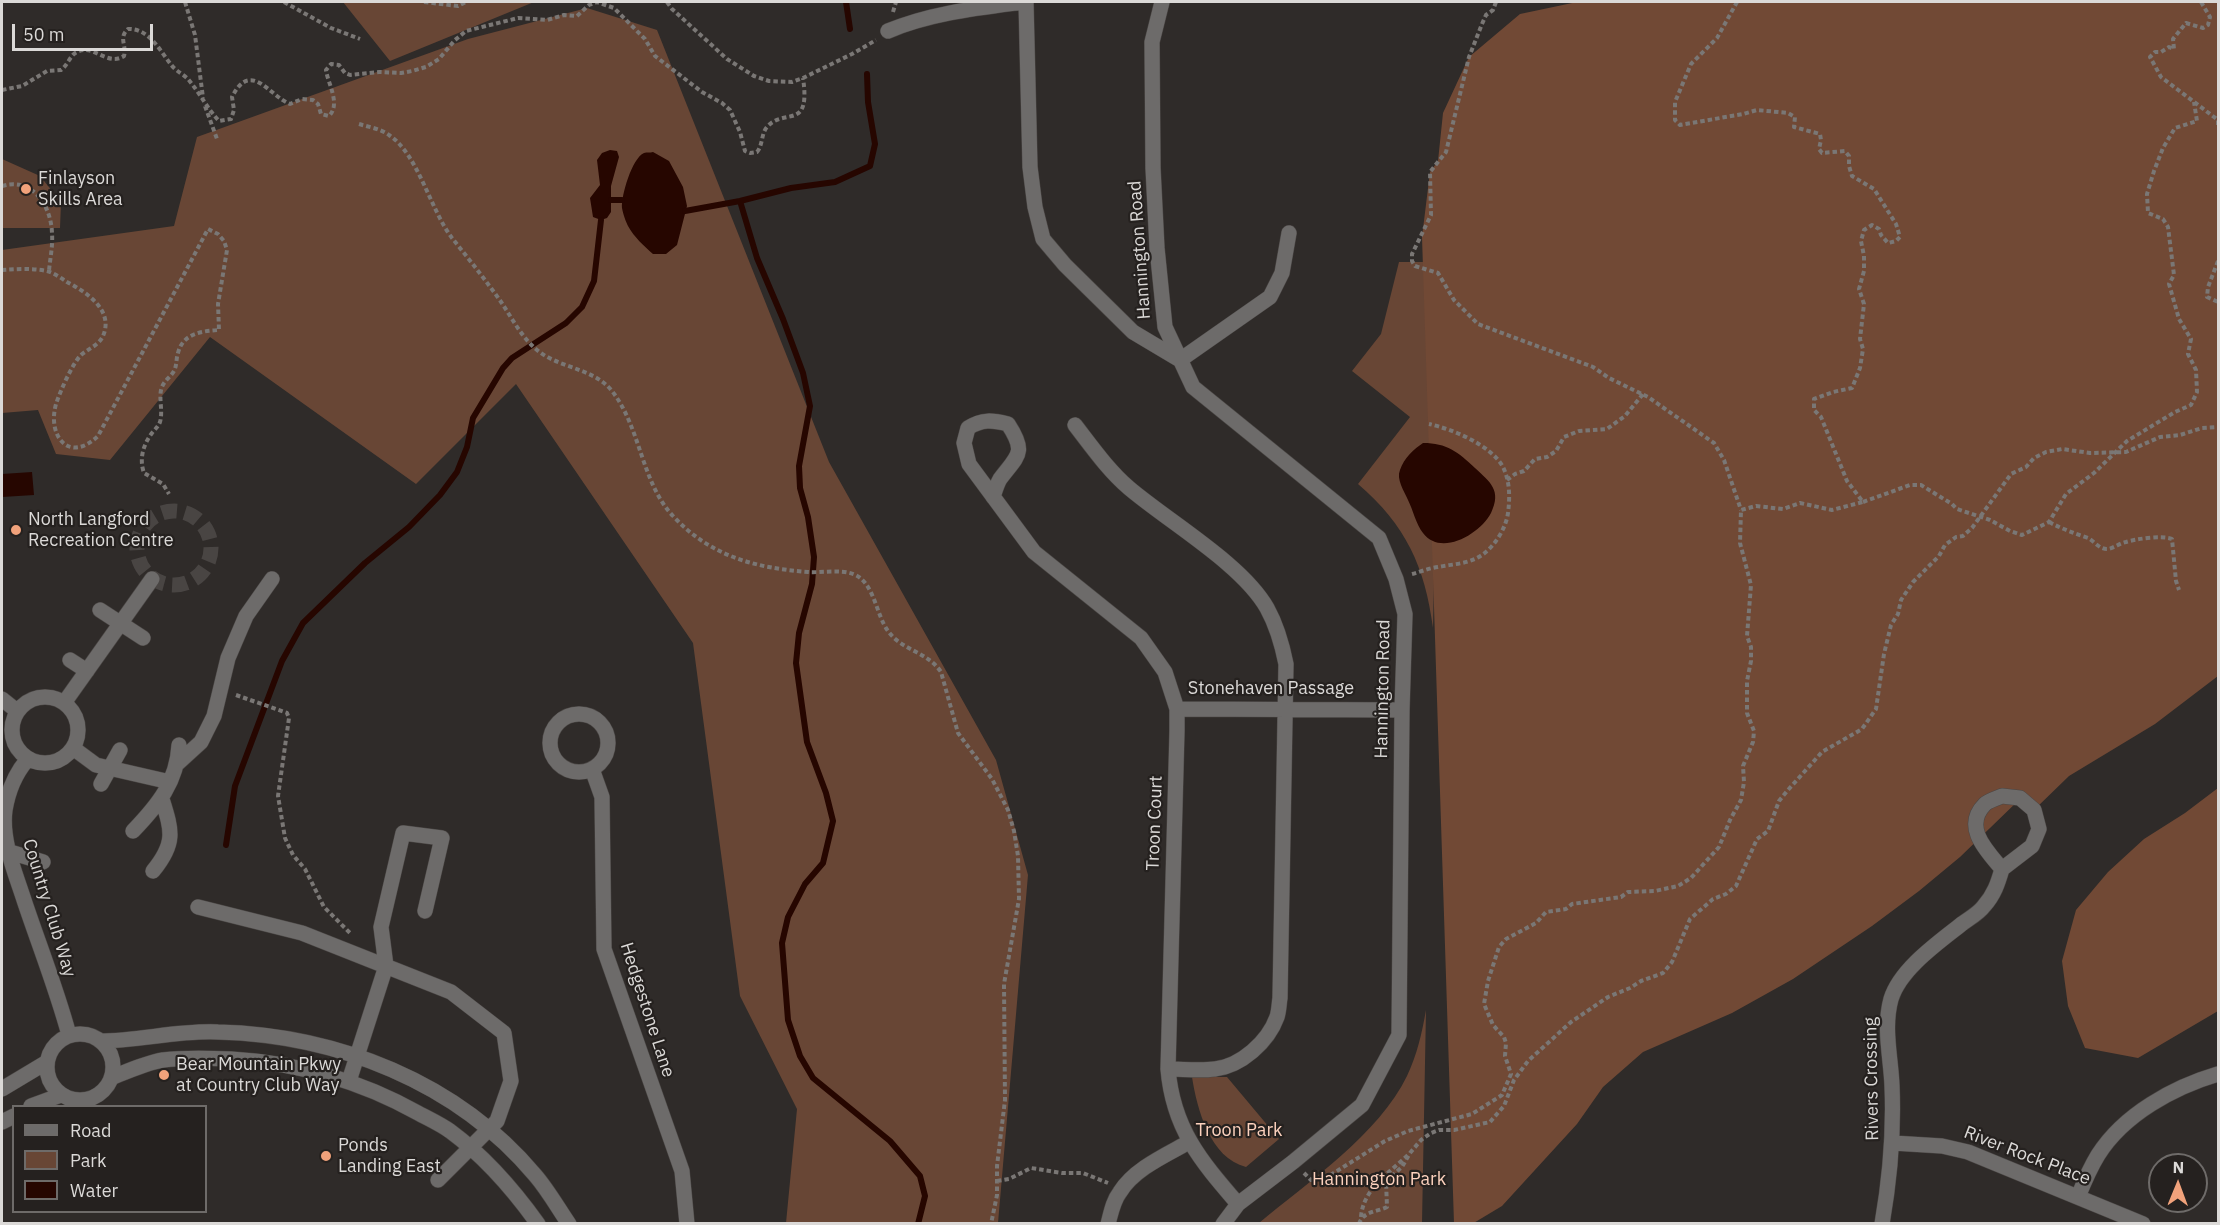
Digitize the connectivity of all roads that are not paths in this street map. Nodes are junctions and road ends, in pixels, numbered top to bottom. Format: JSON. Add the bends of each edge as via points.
{"nodes":[{"id":1,"x":1025,"y":2,"type":"edge"},
{"id":2,"x":1162,"y":2,"type":"edge"},
{"id":3,"x":888,"y":31,"type":"road end"},
{"id":4,"x":1288,"y":233,"type":"dead end"},
{"id":5,"x":1180,"y":360,"type":"junction"},
{"id":6,"x":1075,"y":425,"type":"dead end"},
{"id":7,"x":993,"y":497,"type":"junction"},
{"id":8,"x":152,"y":579,"type":"dead end"},
{"id":9,"x":273,"y":579,"type":"dead end"},
{"id":10,"x":100,"y":610,"type":"dead end"},
{"id":11,"x":120,"y":623,"type":"junction"},
{"id":12,"x":143,"y":638,"type":"dead end"},
{"id":13,"x":70,"y":660,"type":"dead end"},
{"id":14,"x":87,"y":671,"type":"junction"},
{"id":15,"x":2,"y":699,"type":"edge"},
{"id":16,"x":64,"y":703,"type":"junction"},
{"id":17,"x":1285,"y":708,"type":"junction"},
{"id":18,"x":1177,"y":709,"type":"junction"},
{"id":19,"x":1402,"y":710,"type":"junction"},
{"id":20,"x":17,"y":711,"type":"junction"},
{"id":21,"x":179,"y":745,"type":"dead end"},
{"id":22,"x":73,"y":748,"type":"junction"},
{"id":23,"x":120,"y":750,"type":"dead end"},
{"id":24,"x":27,"y":760,"type":"junction"},
{"id":25,"x":178,"y":763,"type":"junction"},
{"id":26,"x":111,"y":769,"type":"junction"},
{"id":27,"x":592,"y":769,"type":"dead end"},
{"id":28,"x":170,"y":782,"type":"junction"},
{"id":29,"x":101,"y":784,"type":"dead end"},
{"id":30,"x":6,"y":787,"type":"edge"},
{"id":31,"x":162,"y":798,"type":"junction"},
{"id":32,"x":134,"y":831,"type":"dead end"},
{"id":33,"x":10,"y":852,"type":"junction"},
{"id":34,"x":43,"y":862,"type":"dead end"},
{"id":35,"x":2002,"y":869,"type":"junction"},
{"id":36,"x":153,"y":871,"type":"dead end"},
{"id":37,"x":198,"y":907,"type":"dead end"},
{"id":38,"x":425,"y":911,"type":"dead end"},
{"id":39,"x":386,"y":966,"type":"junction"},
{"id":40,"x":69,"y":1035,"type":"junction"},
{"id":41,"x":100,"y":1041,"type":"junction"},
{"id":42,"x":357,"y":1056,"type":"junction"},
{"id":43,"x":47,"y":1062,"type":"junction"},
{"id":44,"x":1168,"y":1069,"type":"junction"},
{"id":45,"x":2218,"y":1074,"type":"edge"},
{"id":46,"x":111,"y":1078,"type":"junction"},
{"id":47,"x":349,"y":1081,"type":"junction"},
{"id":48,"x":2,"y":1089,"type":"edge"},
{"id":49,"x":61,"y":1095,"type":"junction"},
{"id":50,"x":36,"y":1105,"type":"edge"},
{"id":51,"x":490,"y":1129,"type":"junction"},
{"id":52,"x":1189,"y":1142,"type":"junction"},
{"id":53,"x":1893,"y":1143,"type":"junction"},
{"id":54,"x":471,"y":1148,"type":"junction"},
{"id":55,"x":438,"y":1180,"type":"dead end"},
{"id":56,"x":2078,"y":1197,"type":"junction"},
{"id":57,"x":1238,"y":1204,"type":"junction"},
{"id":58,"x":538,"y":1224,"type":"edge"},
{"id":59,"x":569,"y":1224,"type":"edge"},
{"id":60,"x":687,"y":1224,"type":"edge"},
{"id":61,"x":1108,"y":1224,"type":"edge"},
{"id":62,"x":1223,"y":1224,"type":"edge"},
{"id":63,"x":1882,"y":1224,"type":"edge"},
{"id":64,"x":2143,"y":1224,"type":"edge"}],
"edges":[{"from":1,"to":3,"type":"street","via":[[910,21]]},
{"from":1,"to":5,"type":"street","via":[[1030,167],[1043,239],[1133,332]]},
{"from":2,"to":5,"type":"street","name":"Hannington Road","via":[[1152,42],[1157,248],[1165,327]]},
{"from":4,"to":5,"type":"street","via":[[1282,273],[1270,297]]},
{"from":5,"to":19,"type":"street","name":"Hannington Road","via":[[1193,387],[1379,538],[1405,614]]},
{"from":6,"to":17,"type":"street","via":[[1100,459],[1128,487],[1225,563],[1267,607],[1281,637],[1286,664]]},
{"from":7,"to":7,"type":"street","name":"Troon Court","via":[[999,481],[1014,464],[1019,449],[1017,438],[1008,424],[979,421],[968,428],[964,443],[969,464]]},
{"from":7,"to":18,"type":"street","name":"Troon Court","via":[[1034,552],[1141,638],[1165,672]]},
{"from":8,"to":11,"type":"street"},
{"from":9,"to":25,"type":"street","via":[[246,616],[228,658],[214,716],[201,742]]},
{"from":10,"to":11,"type":"street"},
{"from":11,"to":12,"type":"street"},
{"from":11,"to":14,"type":"street"},
{"from":13,"to":14,"type":"street"},
{"from":14,"to":16,"type":"street"},
{"from":15,"to":20,"type":"street"},
{"from":16,"to":20,"type":"street","via":[[41,697],[28,701]]},
{"from":16,"to":22,"type":"street","via":[[79,727]]},
{"from":17,"to":18,"type":"street","name":"Stonehaven Passage"},
{"from":17,"to":19,"type":"street","name":"Stonehaven Passage"},
{"from":17,"to":44,"type":"street","via":[[1277,1016],[1259,1044],[1231,1065]]},
{"from":18,"to":44,"type":"street","name":"Troon Court"},
{"from":19,"to":57,"type":"street","name":"Hannington Road","via":[[1399,1035],[1362,1104]]},
{"from":20,"to":24,"type":"street","via":[[12,737],[16,750]]},
{"from":21,"to":25,"type":"street"},
{"from":22,"to":24,"type":"street","via":[[53,763]]},
{"from":22,"to":26,"type":"street","via":[[96,765]]},
{"from":23,"to":26,"type":"street"},
{"from":24,"to":30,"type":"street","name":"Country Club Way"},
{"from":25,"to":28,"type":"street"},
{"from":26,"to":28,"type":"street"},
{"from":26,"to":29,"type":"street"},
{"from":27,"to":60,"type":"street","name":"Hedgestone Lane","via":[[602,797],[604,949],[682,1171]]},
{"from":28,"to":31,"type":"street"},
{"from":30,"to":33,"type":"street","name":"Country Club Way"},
{"from":31,"to":32,"type":"street"},
{"from":31,"to":36,"type":"street","via":[[169,822],[170,847]]},
{"from":33,"to":34,"type":"street"},
{"from":33,"to":40,"type":"street","name":"Country Club Way"},
{"from":35,"to":35,"type":"street","name":"Rivers Crossing","via":[[2032,846],[2038,829],[2034,810],[2020,798],[2001,796],[1985,804],[1976,820],[1977,839]]},
{"from":35,"to":53,"type":"street","name":"Rivers Crossing","via":[[1996,888],[1983,907],[1906,973],[1891,999],[1887,1035]]},
{"from":37,"to":39,"type":"street","via":[[302,933]]},
{"from":38,"to":39,"type":"street","via":[[442,838],[403,834],[381,927]]},
{"from":39,"to":42,"type":"street"},
{"from":39,"to":51,"type":"street","via":[[451,992],[504,1033],[511,1081],[497,1121]]},
{"from":40,"to":41,"type":"street","via":[[91,1036]]},
{"from":40,"to":43,"type":"street","via":[[59,1041]]},
{"from":41,"to":42,"type":"street","via":[[216,1031],[314,1042]]},
{"from":41,"to":46,"type":"street","via":[[113,1065]]},
{"from":42,"to":47,"type":"street"},
{"from":42,"to":51,"type":"street","via":[[402,1073]]},
{"from":43,"to":48,"type":"street"},
{"from":43,"to":49,"type":"street","via":[[52,1086]]},
{"from":44,"to":52,"type":"street","name":"Troon Court","via":[[1170,1092]]},
{"from":45,"to":56,"type":"street","via":[[2172,1091],[2143,1110],[2100,1153]]},
{"from":46,"to":47,"type":"street","via":[[162,1060],[206,1058],[266,1061]]},
{"from":46,"to":49,"type":"street","via":[[103,1091],[90,1099],[75,1100]]},
{"from":47,"to":54,"type":"street","via":[[391,1098],[448,1130]]},
{"from":49,"to":50,"type":"street"},
{"from":51,"to":54,"type":"street"},
{"from":51,"to":59,"type":"street","via":[[535,1175]]},
{"from":52,"to":57,"type":"street","name":"Troon Court"},
{"from":52,"to":61,"type":"street","via":[[1146,1167],[1120,1191]]},
{"from":53,"to":56,"type":"street","name":"River Rock Place","via":[[1968,1152]]},
{"from":53,"to":63,"type":"street","name":"Rivers Crossing"},
{"from":54,"to":55,"type":"street"},
{"from":54,"to":58,"type":"street","via":[[515,1192]]},
{"from":56,"to":64,"type":"street","name":"River Rock Place"},
{"from":57,"to":62,"type":"street","name":"Hannington Road"}]}
